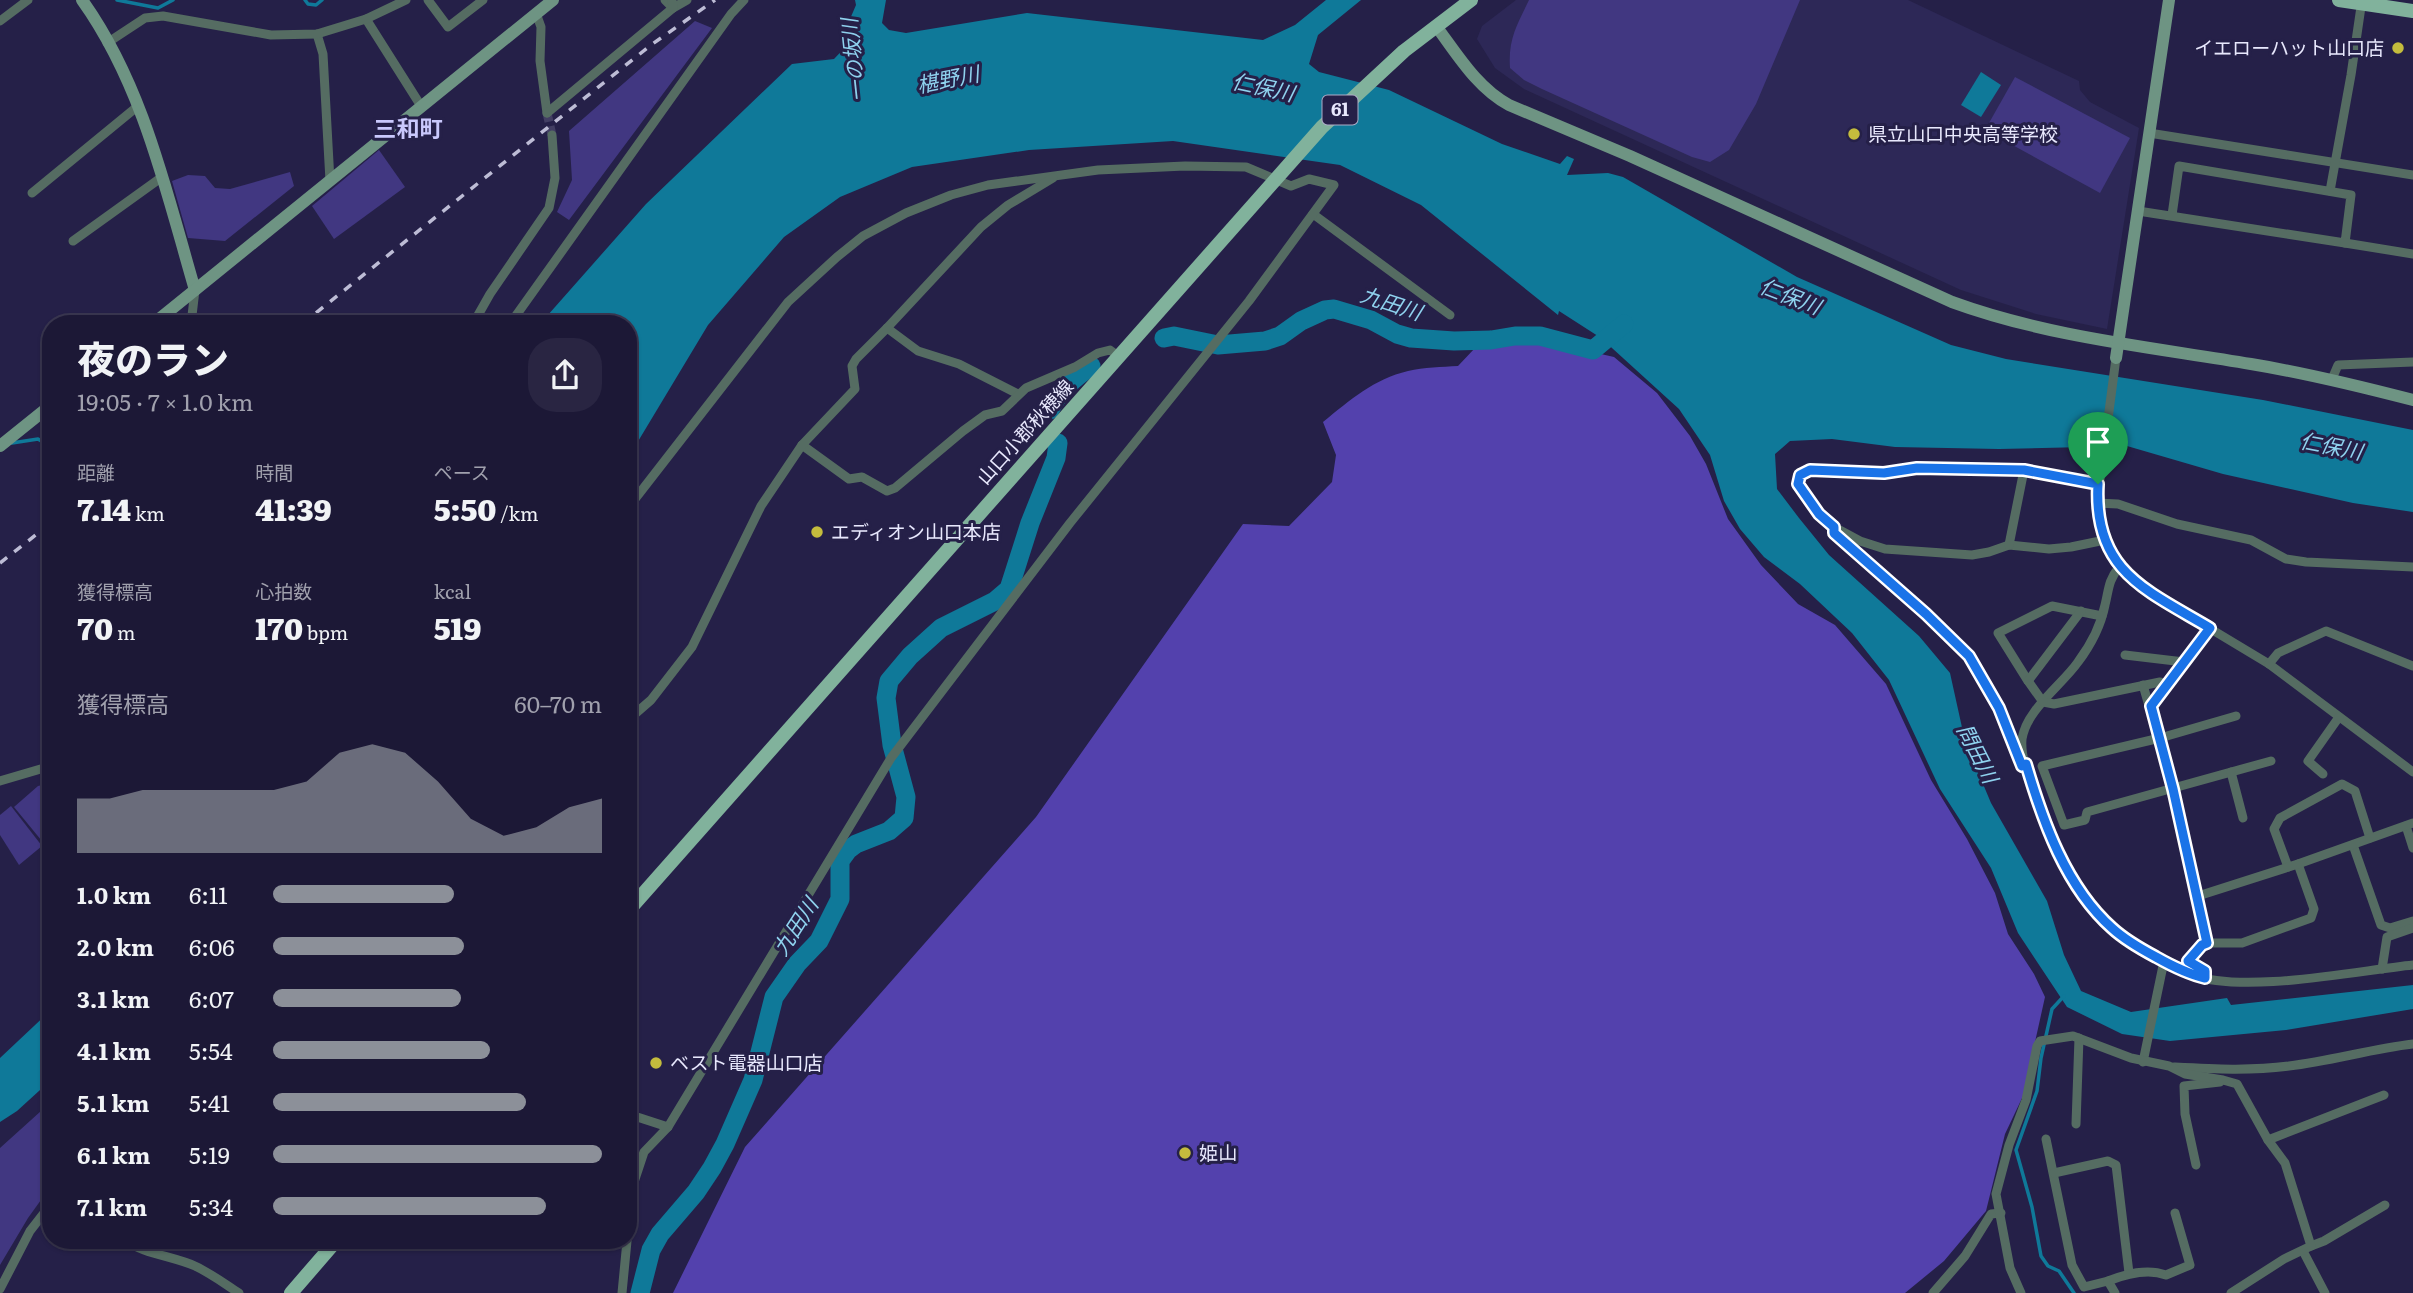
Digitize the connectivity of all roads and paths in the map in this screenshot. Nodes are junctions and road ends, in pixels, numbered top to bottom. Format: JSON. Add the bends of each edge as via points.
{"nodes":[{"id":1,"x":29,"y":0,"type":"edge"},
{"id":2,"x":82,"y":0,"type":"edge"},
{"id":3,"x":399,"y":0,"type":"edge"},
{"id":4,"x":406,"y":0,"type":"edge"},
{"id":5,"x":428,"y":0,"type":"edge"},
{"id":6,"x":483,"y":0,"type":"edge"},
{"id":7,"x":553,"y":0,"type":"edge"},
{"id":8,"x":665,"y":0,"type":"edge"},
{"id":9,"x":687,"y":0,"type":"edge"},
{"id":10,"x":744,"y":0,"type":"edge"},
{"id":11,"x":1471,"y":0,"type":"edge"},
{"id":12,"x":2169,"y":0,"type":"edge"},
{"id":13,"x":2339,"y":0,"type":"edge"},
{"id":14,"x":2361,"y":2,"type":"edge"},
{"id":15,"x":673,"y":4,"type":"edge"},
{"id":16,"x":389,"y":9,"type":"junction"},
{"id":17,"x":2413,"y":11,"type":"edge"},
{"id":18,"x":536,"y":13,"type":"junction"},
{"id":19,"x":366,"y":19,"type":"junction"},
{"id":20,"x":0,"y":21,"type":"edge"},
{"id":21,"x":1436,"y":26,"type":"junction"},
{"id":22,"x":317,"y":34,"type":"junction"},
{"id":23,"x":107,"y":43,"type":"junction"},
{"id":24,"x":138,"y":106,"type":"junction"},
{"id":25,"x":421,"y":106,"type":"junction"},
{"id":26,"x":2149,"y":133,"type":"junction"},
{"id":27,"x":552,"y":135,"type":"tunnel mouth"},
{"id":28,"x":2336,"y":164,"type":"junction"},
{"id":29,"x":2413,"y":175,"type":"edge"},
{"id":30,"x":1058,"y":176,"type":"junction"},
{"id":31,"x":162,"y":177,"type":"junction"},
{"id":32,"x":1278,"y":177,"type":"junction"},
{"id":33,"x":330,"y":181,"type":"junction"},
{"id":34,"x":2330,"y":191,"type":"junction"},
{"id":35,"x":32,"y":193,"type":"dead end"},
{"id":36,"x":2137,"y":211,"type":"junction"},
{"id":37,"x":1313,"y":214,"type":"junction"},
{"id":38,"x":2172,"y":215,"type":"junction"},
{"id":39,"x":73,"y":241,"type":"dead end"},
{"id":40,"x":2345,"y":243,"type":"junction"},
{"id":41,"x":2413,"y":254,"type":"edge"},
{"id":42,"x":195,"y":290,"type":"junction"},
{"id":43,"x":164,"y":315,"type":"edge"},
{"id":44,"x":192,"y":315,"type":"edge"},
{"id":45,"x":478,"y":315,"type":"edge"},
{"id":46,"x":516,"y":315,"type":"edge"},
{"id":47,"x":1450,"y":315,"type":"dead end"},
{"id":48,"x":887,"y":328,"type":"junction"},
{"id":49,"x":2118,"y":343,"type":"junction"},
{"id":50,"x":1118,"y":356,"type":"junction"},
{"id":51,"x":2116,"y":359,"type":"joint"},
{"id":52,"x":2413,"y":362,"type":"edge"},
{"id":53,"x":2332,"y":379,"type":"junction"},
{"id":54,"x":1018,"y":394,"type":"junction"},
{"id":55,"x":2413,"y":400,"type":"edge"},
{"id":56,"x":42,"y":412,"type":"edge"},
{"id":57,"x":802,"y":445,"type":"junction"},
{"id":58,"x":0,"y":446,"type":"edge"},
{"id":59,"x":2024,"y":470,"type":"junction"},
{"id":60,"x":2099,"y":480,"type":"junction"},
{"id":61,"x":637,"y":496,"type":"edge"},
{"id":62,"x":2097,"y":503,"type":"junction"},
{"id":63,"x":1834,"y":527,"type":"junction"},
{"id":64,"x":2105,"y":540,"type":"junction"},
{"id":65,"x":2009,"y":545,"type":"junction"},
{"id":66,"x":2119,"y":566,"type":"junction"},
{"id":67,"x":2413,"y":567,"type":"edge"},
{"id":68,"x":2081,"y":611,"type":"junction"},
{"id":69,"x":2102,"y":616,"type":"junction"},
{"id":70,"x":2210,"y":628,"type":"junction"},
{"id":71,"x":2125,"y":655,"type":"dead end"},
{"id":72,"x":2183,"y":662,"type":"junction"},
{"id":73,"x":2269,"y":664,"type":"junction"},
{"id":74,"x":2413,"y":666,"type":"edge"},
{"id":75,"x":2028,"y":681,"type":"junction"},
{"id":76,"x":2143,"y":685,"type":"junction"},
{"id":77,"x":2167,"y":685,"type":"junction"},
{"id":78,"x":2043,"y":702,"type":"junction"},
{"id":79,"x":2151,"y":706,"type":"junction"},
{"id":80,"x":637,"y":712,"type":"edge"},
{"id":81,"x":2236,"y":716,"type":"dead end"},
{"id":82,"x":2339,"y":717,"type":"junction"},
{"id":83,"x":2160,"y":738,"type":"junction"},
{"id":84,"x":2271,"y":761,"type":"dead end"},
{"id":85,"x":2026,"y":764,"type":"junction"},
{"id":86,"x":42,"y":769,"type":"edge"},
{"id":87,"x":2231,"y":772,"type":"junction"},
{"id":88,"x":2413,"y":772,"type":"edge"},
{"id":89,"x":2323,"y":774,"type":"dead end"},
{"id":90,"x":0,"y":781,"type":"edge"},
{"id":91,"x":2173,"y":789,"type":"junction"},
{"id":92,"x":2243,"y":818,"type":"dead end"},
{"id":93,"x":2409,"y":825,"type":"edge"},
{"id":94,"x":2370,"y":838,"type":"junction"},
{"id":95,"x":2353,"y":845,"type":"junction"},
{"id":96,"x":2413,"y":848,"type":"edge"},
{"id":97,"x":2298,"y":864,"type":"junction"},
{"id":98,"x":2288,"y":867,"type":"junction"},
{"id":99,"x":2198,"y":896,"type":"junction"},
{"id":100,"x":637,"y":901,"type":"edge"},
{"id":101,"x":2413,"y":920,"type":"edge"},
{"id":102,"x":2413,"y":928,"type":"edge"},
{"id":103,"x":2207,"y":943,"type":"junction"},
{"id":104,"x":2163,"y":965,"type":"junction"},
{"id":105,"x":2413,"y":965,"type":"edge"},
{"id":106,"x":2382,"y":969,"type":"junction"},
{"id":107,"x":2205,"y":978,"type":"junction"},
{"id":108,"x":2079,"y":1038,"type":"junction"},
{"id":109,"x":2413,"y":1044,"type":"edge"},
{"id":110,"x":2144,"y":1059,"type":"junction"},
{"id":111,"x":2169,"y":1066,"type":"junction"},
{"id":112,"x":2223,"y":1080,"type":"junction"},
{"id":113,"x":2384,"y":1095,"type":"dead end"},
{"id":114,"x":637,"y":1117,"type":"edge"},
{"id":115,"x":2076,"y":1124,"type":"dead end"},
{"id":116,"x":667,"y":1127,"type":"junction"},
{"id":117,"x":2046,"y":1139,"type":"dead end"},
{"id":118,"x":2268,"y":1140,"type":"junction"},
{"id":119,"x":2196,"y":1165,"type":"dead end"},
{"id":120,"x":637,"y":1173,"type":"edge"},
{"id":121,"x":2054,"y":1173,"type":"junction"},
{"id":122,"x":2385,"y":1205,"type":"dead end"},
{"id":123,"x":2001,"y":1213,"type":"junction"},
{"id":124,"x":2175,"y":1213,"type":"dead end"},
{"id":125,"x":42,"y":1215,"type":"edge"},
{"id":126,"x":2307,"y":1248,"type":"junction"},
{"id":127,"x":142,"y":1249,"type":"edge"},
{"id":128,"x":329,"y":1249,"type":"edge"},
{"id":129,"x":626,"y":1249,"type":"edge"},
{"id":130,"x":2129,"y":1273,"type":"junction"},
{"id":131,"x":2108,"y":1281,"type":"junction"},
{"id":132,"x":0,"y":1289,"type":"edge"},
{"id":133,"x":239,"y":1293,"type":"edge"},
{"id":134,"x":291,"y":1293,"type":"edge"},
{"id":135,"x":622,"y":1293,"type":"edge"},
{"id":136,"x":1933,"y":1293,"type":"edge"},
{"id":137,"x":2021,"y":1293,"type":"edge"},
{"id":138,"x":2115,"y":1293,"type":"edge"},
{"id":139,"x":2231,"y":1293,"type":"edge"},
{"id":140,"x":2325,"y":1293,"type":"edge"}],
"edges":[{"from":1,"to":20,"type":"street"},
{"from":2,"to":23,"type":"street"},
{"from":3,"to":16,"type":"street"},
{"from":4,"to":16,"type":"street"},
{"from":5,"to":6,"type":"street","via":[[448,27]]},
{"from":7,"to":18,"type":"street"},
{"from":8,"to":15,"type":"street"},
{"from":9,"to":15,"type":"street"},
{"from":10,"to":46,"type":"street"},
{"from":11,"to":21,"type":"main road","name":"山口小郡秋穂線","number":"61"},
{"from":12,"to":26,"type":"street"},
{"from":13,"to":14,"type":"main road"},
{"from":14,"to":17,"type":"main road"},
{"from":14,"to":28,"type":"street"},
{"from":15,"to":18,"type":"street","via":[[547,113]]},
{"from":16,"to":19,"type":"street"},
{"from":18,"to":25,"type":"street"},
{"from":19,"to":22,"type":"street"},
{"from":19,"to":25,"type":"street"},
{"from":21,"to":32,"type":"main road","name":"山口小郡秋穂線","number":"61","via":[[1322,127]]},
{"from":21,"to":49,"type":"street","via":[[1481,83],[1509,105],[1952,302],[2022,324]]},
{"from":22,"to":23,"type":"street","via":[[271,35],[163,16],[145,18]]},
{"from":22,"to":33,"type":"street","via":[[323,54]]},
{"from":23,"to":24,"type":"street"},
{"from":24,"to":31,"type":"street"},
{"from":24,"to":35,"type":"street"},
{"from":25,"to":33,"type":"street"},
{"from":26,"to":28,"type":"street"},
{"from":26,"to":36,"type":"street"},
{"from":27,"to":45,"type":"street","via":[[555,178],[549,208]]},
{"from":28,"to":29,"type":"street"},
{"from":28,"to":34,"type":"street"},
{"from":30,"to":32,"type":"street","via":[[1160,166],[1222,166],[1246,167]]},
{"from":30,"to":48,"type":"street","via":[[981,227]]},
{"from":30,"to":61,"type":"street","via":[[951,195],[863,236],[788,302]]},
{"from":31,"to":39,"type":"street"},
{"from":31,"to":42,"type":"street"},
{"from":32,"to":37,"type":"street","via":[[1291,186],[1309,179],[1334,185]]},
{"from":32,"to":50,"type":"main road","name":"山口小郡秋穂線","number":"61"},
{"from":33,"to":42,"type":"street"},
{"from":34,"to":38,"type":"street","via":[[2179,166]]},
{"from":34,"to":40,"type":"street","via":[[2351,195]]},
{"from":36,"to":38,"type":"street"},
{"from":36,"to":49,"type":"street"},
{"from":37,"to":47,"type":"street"},
{"from":37,"to":116,"type":"street","via":[[891,758]]},
{"from":38,"to":40,"type":"street"},
{"from":40,"to":41,"type":"street"},
{"from":42,"to":43,"type":"street"},
{"from":42,"to":44,"type":"street"},
{"from":48,"to":54,"type":"street","via":[[918,351],[960,364]]},
{"from":48,"to":57,"type":"street","via":[[852,366],[855,389]]},
{"from":49,"to":51,"type":"street"},
{"from":49,"to":53,"type":"street"},
{"from":50,"to":54,"type":"street","via":[[1110,350],[1098,353]]},
{"from":50,"to":100,"type":"main road","name":"山口小郡秋穂線","number":"61"},
{"from":51,"to":60,"type":"street"},
{"from":52,"to":53,"type":"street","via":[[2337,365]]},
{"from":53,"to":55,"type":"street"},
{"from":54,"to":57,"type":"street","via":[[1002,411],[985,415],[962,431],[887,491],[862,477],[849,479]]},
{"from":56,"to":58,"type":"street"},
{"from":57,"to":80,"type":"street","via":[[761,506],[692,647]]},
{"from":59,"to":60,"type":"street"},
{"from":59,"to":63,"type":"street","via":[[1810,470],[1800,475],[1798,484]]},
{"from":59,"to":65,"type":"street"},
{"from":60,"to":62,"type":"street"},
{"from":62,"to":64,"type":"street"},
{"from":62,"to":67,"type":"street","via":[[2118,504],[2177,524],[2251,540],[2286,559]]},
{"from":63,"to":65,"type":"street","via":[[1885,549],[1972,555]]},
{"from":63,"to":85,"type":"street","via":[[1834,533],[1969,656],[1999,708],[2022,766]]},
{"from":64,"to":65,"type":"street","via":[[2049,549]]},
{"from":64,"to":66,"type":"street"},
{"from":66,"to":69,"type":"street","via":[[2110,578]]},
{"from":66,"to":70,"type":"street","via":[[2141,587]]},
{"from":68,"to":69,"type":"street"},
{"from":68,"to":75,"type":"street"},
{"from":68,"to":75,"type":"street","via":[[2052,606],[1998,633]]},
{"from":69,"to":78,"type":"street","via":[[2078,663]]},
{"from":70,"to":72,"type":"street"},
{"from":70,"to":73,"type":"street"},
{"from":71,"to":72,"type":"street"},
{"from":72,"to":77,"type":"street"},
{"from":73,"to":74,"type":"street","via":[[2278,653],[2326,631]]},
{"from":73,"to":82,"type":"street"},
{"from":75,"to":78,"type":"street"},
{"from":76,"to":77,"type":"street"},
{"from":76,"to":78,"type":"street","via":[[2054,704]]},
{"from":76,"to":79,"type":"street"},
{"from":77,"to":79,"type":"street"},
{"from":78,"to":85,"type":"street","via":[[2022,738]]},
{"from":79,"to":83,"type":"street"},
{"from":81,"to":83,"type":"street"},
{"from":82,"to":88,"type":"street"},
{"from":82,"to":89,"type":"street","via":[[2308,761]]},
{"from":83,"to":91,"type":"street"},
{"from":83,"to":91,"type":"street","via":[[2042,766],[2064,825],[2085,820],[2087,812]]},
{"from":84,"to":87,"type":"street"},
{"from":85,"to":104,"type":"street","via":[[2050,831],[2080,894],[2112,929]]},
{"from":86,"to":90,"type":"street"},
{"from":87,"to":91,"type":"street"},
{"from":87,"to":92,"type":"street"},
{"from":91,"to":99,"type":"street"},
{"from":93,"to":94,"type":"street"},
{"from":93,"to":96,"type":"street"},
{"from":94,"to":95,"type":"street"},
{"from":94,"to":98,"type":"street","via":[[2355,791],[2342,784],[2280,818],[2274,828]]},
{"from":95,"to":97,"type":"street"},
{"from":95,"to":101,"type":"street","via":[[2381,925],[2390,928]]},
{"from":97,"to":98,"type":"street"},
{"from":97,"to":103,"type":"street","via":[[2314,909],[2311,918],[2242,943]]},
{"from":98,"to":99,"type":"street"},
{"from":99,"to":103,"type":"street"},
{"from":102,"to":106,"type":"street","via":[[2387,937]]},
{"from":103,"to":107,"type":"street","via":[[2188,961],[2205,971]]},
{"from":104,"to":107,"type":"street"},
{"from":104,"to":110,"type":"street"},
{"from":105,"to":106,"type":"street"},
{"from":106,"to":107,"type":"street","via":[[2257,982]]},
{"from":108,"to":110,"type":"street"},
{"from":108,"to":115,"type":"street"},
{"from":108,"to":123,"type":"street","via":[[2066,1035],[2040,1041],[2037,1046],[2026,1100],[1996,1194]]},
{"from":109,"to":111,"type":"street","via":[[2291,1066],[2244,1070]]},
{"from":110,"to":111,"type":"street"},
{"from":111,"to":112,"type":"street","via":[[2185,1074]]},
{"from":112,"to":118,"type":"street","via":[[2237,1084]]},
{"from":112,"to":119,"type":"street","via":[[2184,1086]]},
{"from":113,"to":118,"type":"street"},
{"from":114,"to":116,"type":"street"},
{"from":116,"to":120,"type":"street","via":[[644,1152]]},
{"from":117,"to":121,"type":"street"},
{"from":118,"to":126,"type":"street","via":[[2285,1163]]},
{"from":121,"to":130,"type":"street","via":[[2108,1161],[2116,1165]]},
{"from":121,"to":131,"type":"street","via":[[2072,1265],[2084,1287]]},
{"from":122,"to":126,"type":"street"},
{"from":123,"to":136,"type":"street","via":[[1992,1214]]},
{"from":123,"to":137,"type":"street","via":[[2010,1268]]},
{"from":124,"to":130,"type":"street","via":[[2190,1265],[2166,1275]]},
{"from":125,"to":132,"type":"street"},
{"from":126,"to":139,"type":"street"},
{"from":126,"to":140,"type":"street"},
{"from":127,"to":133,"type":"street","via":[[195,1266]]},
{"from":128,"to":134,"type":"main road"},
{"from":129,"to":135,"type":"street"},
{"from":130,"to":131,"type":"street"},
{"from":131,"to":138,"type":"street"}]}
